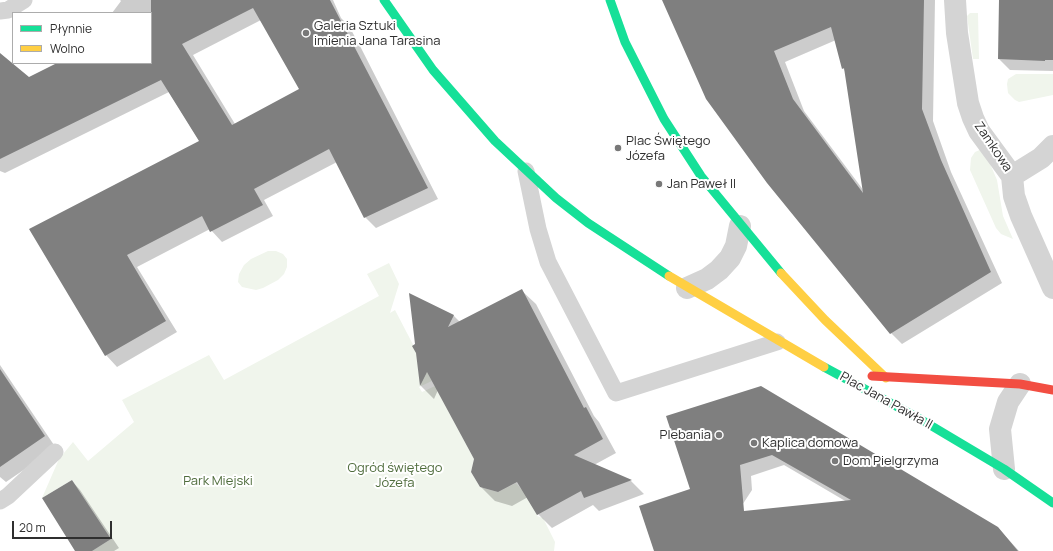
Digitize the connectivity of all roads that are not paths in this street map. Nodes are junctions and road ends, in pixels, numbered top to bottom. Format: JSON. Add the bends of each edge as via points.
{"nodes":[{"id":1,"x":24,"y":0,"type":"edge"},
{"id":2,"x":384,"y":0,"type":"edge"},
{"id":3,"x":610,"y":0,"type":"edge"},
{"id":4,"x":955,"y":0,"type":"edge"},
{"id":5,"x":0,"y":11,"type":"edge"},
{"id":6,"x":1053,"y":146,"type":"edge"},
{"id":7,"x":526,"y":172,"type":"junction"},
{"id":8,"x":1012,"y":176,"type":"junction"},
{"id":9,"x":740,"y":226,"type":"junction"},
{"id":10,"x":687,"y":288,"type":"junction"},
{"id":11,"x":1053,"y":288,"type":"edge"},
{"id":12,"x":777,"y":342,"type":"junction"},
{"id":13,"x":829,"y":370,"type":"junction"},
{"id":14,"x":886,"y":378,"type":"junction"},
{"id":15,"x":1020,"y":384,"type":"junction"},
{"id":16,"x":1053,"y":390,"type":"edge"},
{"id":17,"x":55,"y":452,"type":"dead end"},
{"id":18,"x":1004,"y":469,"type":"junction"},
{"id":19,"x":0,"y":501,"type":"edge"},
{"id":20,"x":1053,"y":502,"type":"edge"}],
"edges":[{"from":1,"to":5,"type":"lane","via":[[8,10]]},
{"from":2,"to":7,"type":"street","via":[[406,34],[464,108]]},
{"from":3,"to":9,"type":"street","via":[[625,42],[664,119],[701,176]]},
{"from":4,"to":8,"type":"street","name":"Zamkowa","via":[[957,33],[968,103],[979,131]]},
{"from":6,"to":8,"type":"street","via":[[1041,158]]},
{"from":7,"to":10,"type":"street","via":[[588,223]]},
{"from":7,"to":12,"type":"lane","via":[[548,262],[616,393]]},
{"from":8,"to":11,"type":"street","name":"Zamkowa","via":[[1014,196],[1021,216]]},
{"from":9,"to":10,"type":"street","via":[[736,246],[730,258],[707,279]]},
{"from":9,"to":14,"type":"street","via":[[820,315]]},
{"from":10,"to":12,"type":"street"},
{"from":12,"to":13,"type":"street"},
{"from":13,"to":14,"type":"street","name":"Plac Jana Pawła II"},
{"from":13,"to":18,"type":"street","name":"Plac Jana Pawła II","via":[[920,419]]},
{"from":14,"to":15,"type":"street","name":"Plac Jana Pawła II"},
{"from":15,"to":16,"type":"street","name":"Plac Jana Pawła II"},
{"from":15,"to":18,"type":"street","via":[[1008,402],[1001,422],[1000,443]]},
{"from":17,"to":19,"type":"lane"},
{"from":18,"to":20,"type":"street","name":"Plac Jana Pawła II"}]}
